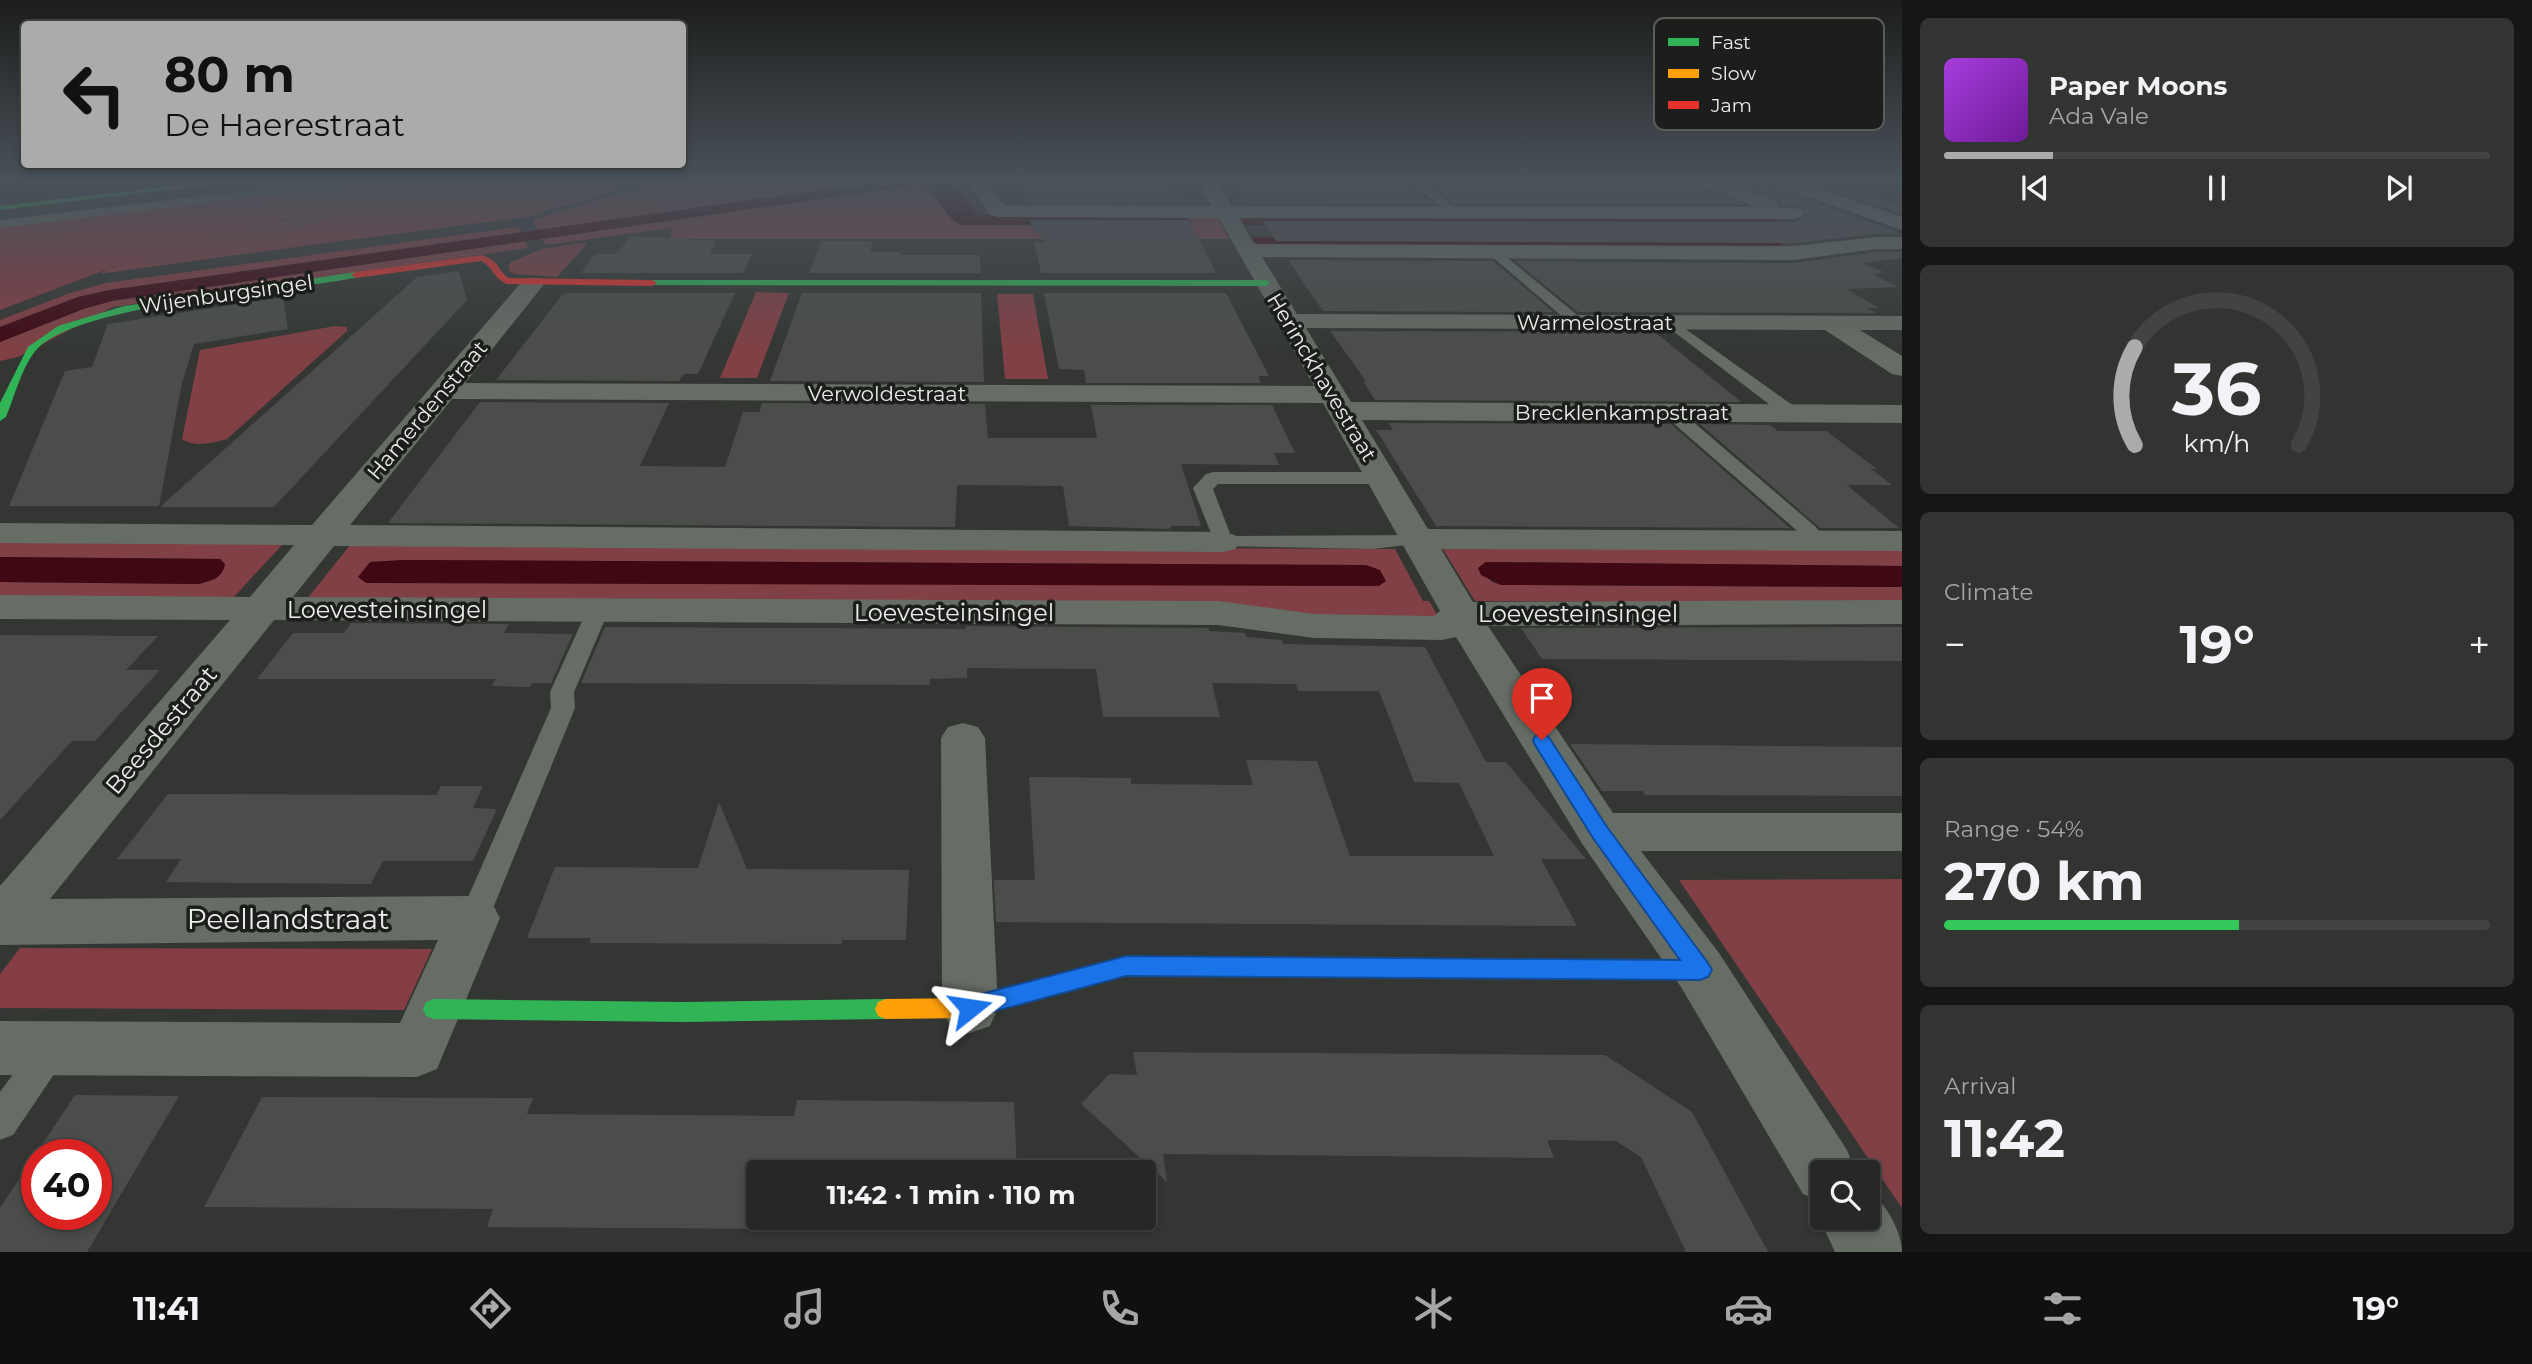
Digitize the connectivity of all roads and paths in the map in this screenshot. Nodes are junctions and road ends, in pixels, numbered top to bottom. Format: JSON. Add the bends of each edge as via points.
{"nodes":[{"id":1,"x":1239,"y":237,"type":"edge"},
{"id":2,"x":1895,"y":241,"type":"edge"},
{"id":3,"x":1247,"y":250,"type":"junction"},
{"id":4,"x":1494,"y":251,"type":"junction"},
{"id":5,"x":533,"y":282,"type":"junction"},
{"id":6,"x":1266,"y":283,"type":"junction"},
{"id":7,"x":1289,"y":321,"type":"junction"},
{"id":8,"x":1576,"y":321,"type":"junction"},
{"id":9,"x":1670,"y":322,"type":"junction"},
{"id":10,"x":1830,"y":323,"type":"junction"},
{"id":11,"x":1902,"y":323,"type":"edge"},
{"id":12,"x":1902,"y":368,"type":"edge"},
{"id":13,"x":442,"y":391,"type":"junction"},
{"id":14,"x":1337,"y":403,"type":"junction"},
{"id":15,"x":1671,"y":412,"type":"junction"},
{"id":16,"x":1792,"y":413,"type":"junction"},
{"id":17,"x":1902,"y":414,"type":"edge"},
{"id":18,"x":0,"y":417,"type":"edge"},
{"id":19,"x":1381,"y":478,"type":"junction"},
{"id":20,"x":0,"y":533,"type":"edge"},
{"id":21,"x":321,"y":536,"type":"junction"},
{"id":22,"x":1814,"y":536,"type":"junction"},
{"id":23,"x":1417,"y":539,"type":"junction"},
{"id":24,"x":1902,"y":541,"type":"edge"},
{"id":25,"x":1223,"y":542,"type":"junction"},
{"id":26,"x":0,"y":607,"type":"edge"},
{"id":27,"x":261,"y":608,"type":"junction"},
{"id":28,"x":598,"y":610,"type":"junction"},
{"id":29,"x":1902,"y":612,"type":"edge"},
{"id":30,"x":1461,"y":614,"type":"junction"},
{"id":31,"x":963,"y":738,"type":"dead end"},
{"id":32,"x":1600,"y":832,"type":"junction"},
{"id":33,"x":1902,"y":832,"type":"edge"},
{"id":34,"x":474,"y":918,"type":"junction"},
{"id":35,"x":1,"y":922,"type":"edge"},
{"id":36,"x":1700,"y":970,"type":"junction"},
{"id":37,"x":970,"y":1008,"type":"junction"},
{"id":38,"x":434,"y":1009,"type":"junction"},
{"id":39,"x":26,"y":1048,"type":"edge"},
{"id":40,"x":0,"y":1122,"type":"edge"},
{"id":41,"x":1818,"y":1160,"type":"edge"},
{"id":42,"x":1859,"y":1230,"type":"edge"},
{"id":43,"x":1873,"y":1252,"type":"edge"}],
"edges":[{"from":1,"to":3,"type":"street","name":"Herinckhavestraat"},
{"from":2,"to":4,"type":"street","via":[[1794,253]]},
{"from":3,"to":4,"type":"street"},
{"from":3,"to":6,"type":"street","name":"Herinckhavestraat"},
{"from":4,"to":8,"type":"lane"},
{"from":5,"to":6,"type":"main road"},
{"from":5,"to":13,"type":"street","name":"Hamerdenstraat"},
{"from":5,"to":18,"type":"main road","name":"Wijenburgsingel","via":[[507,281],[492,260],[463,259],[124,309],[46,337],[34,347]]},
{"from":6,"to":7,"type":"street","name":"Herinckhavestraat"},
{"from":7,"to":8,"type":"street","name":"Warmelostraat"},
{"from":7,"to":14,"type":"street","name":"Herinckhavestraat"},
{"from":8,"to":9,"type":"street","name":"Warmelostraat"},
{"from":9,"to":10,"type":"street","name":"Warmelostraat"},
{"from":9,"to":16,"type":"lane"},
{"from":10,"to":11,"type":"street","name":"Warmelostraat"},
{"from":10,"to":12,"type":"street"},
{"from":13,"to":14,"type":"street","name":"Verwoldestraat"},
{"from":13,"to":21,"type":"street","name":"Hamerdenstraat"},
{"from":14,"to":15,"type":"street","name":"Brecklenkampstraat"},
{"from":14,"to":19,"type":"street","name":"Herinckhavestraat"},
{"from":15,"to":16,"type":"street","name":"Brecklenkampstraat"},
{"from":15,"to":22,"type":"lane"},
{"from":16,"to":17,"type":"street","name":"Brecklenkampstraat"},
{"from":19,"to":23,"type":"street","name":"Herinckhavestraat"},
{"from":19,"to":25,"type":"lane","via":[[1213,478],[1203,488]]},
{"from":20,"to":21,"type":"street"},
{"from":21,"to":25,"type":"street"},
{"from":21,"to":27,"type":"street","name":"Beesdestraat"},
{"from":22,"to":23,"type":"street"},
{"from":22,"to":24,"type":"street"},
{"from":23,"to":25,"type":"lane"},
{"from":23,"to":30,"type":"street","name":"Herinckhavestraat"},
{"from":26,"to":27,"type":"street","name":"Loevesteinsingel"},
{"from":27,"to":28,"type":"street","name":"Loevesteinsingel"},
{"from":27,"to":35,"type":"street","name":"Beesdestraat"},
{"from":28,"to":30,"type":"street","name":"Loevesteinsingel","via":[[1218,613],[1314,626],[1442,628]]},
{"from":28,"to":34,"type":"lane","via":[[562,692],[563,708]]},
{"from":29,"to":30,"type":"street","name":"Loevesteinsingel"},
{"from":30,"to":32,"type":"street","name":"Herinckhavestraat"},
{"from":31,"to":37,"type":"street"},
{"from":32,"to":33,"type":"street"},
{"from":32,"to":36,"type":"street","name":"Herinckhavestraat"},
{"from":34,"to":35,"type":"street","name":"Peellandstraat"},
{"from":34,"to":38,"type":"street"},
{"from":36,"to":37,"type":"main road","via":[[1126,966]]},
{"from":36,"to":41,"type":"street","name":"Herinckhavestraat"},
{"from":37,"to":38,"type":"main road"},
{"from":38,"to":39,"type":"street","via":[[417,1050]]},
{"from":39,"to":40,"type":"lane"},
{"from":42,"to":43,"type":"street"}]}
